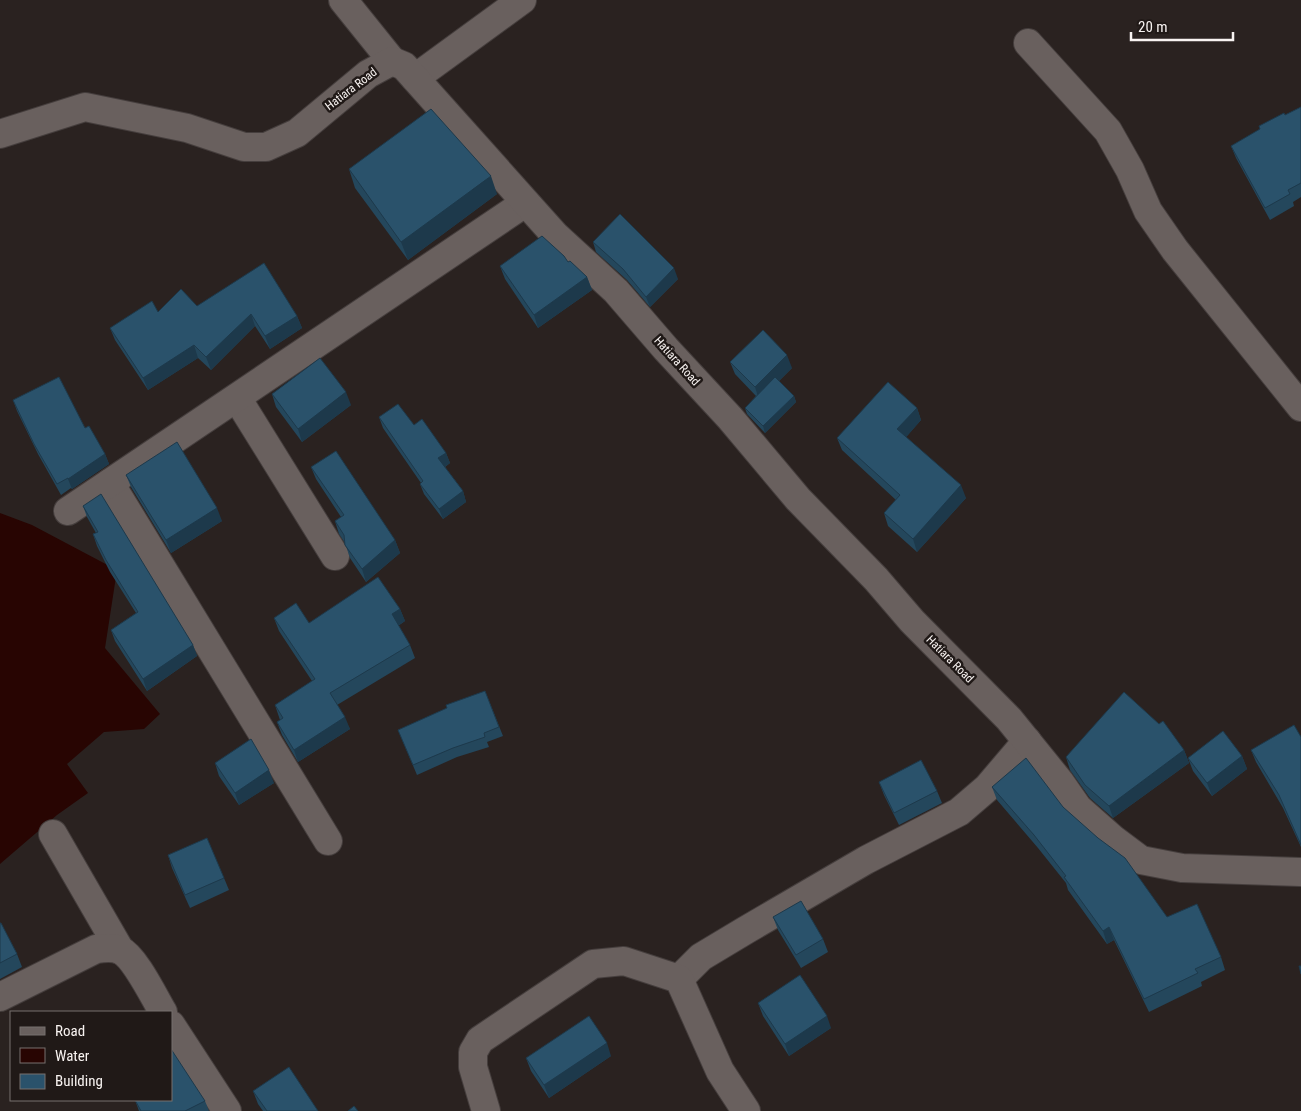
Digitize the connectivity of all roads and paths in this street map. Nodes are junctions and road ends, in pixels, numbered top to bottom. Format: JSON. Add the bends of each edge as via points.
{"nodes":[{"id":1,"x":343,"y":0,"type":"edge"},
{"id":2,"x":522,"y":0,"type":"edge"},
{"id":3,"x":1028,"y":42,"type":"dead end"},
{"id":4,"x":392,"y":61,"type":"junction"},
{"id":5,"x":414,"y":78,"type":"junction"},
{"id":6,"x":0,"y":134,"type":"edge"},
{"id":7,"x":525,"y":203,"type":"junction"},
{"id":8,"x":237,"y":398,"type":"junction"},
{"id":9,"x":1301,"y":407,"type":"edge"},
{"id":10,"x":110,"y":483,"type":"junction"},
{"id":11,"x":68,"y":511,"type":"dead end"},
{"id":12,"x":335,"y":556,"type":"dead end"},
{"id":13,"x":1027,"y":741,"type":"junction"},
{"id":14,"x":52,"y":834,"type":"dead end"},
{"id":15,"x":328,"y":842,"type":"dead end"},
{"id":16,"x":1301,"y":872,"type":"edge"},
{"id":17,"x":120,"y":950,"type":"junction"},
{"id":18,"x":679,"y":979,"type":"junction"},
{"id":19,"x":0,"y":997,"type":"edge"},
{"id":20,"x":162,"y":1011,"type":"edge"},
{"id":21,"x":172,"y":1027,"type":"edge"},
{"id":22,"x":227,"y":1111,"type":"edge"},
{"id":23,"x":486,"y":1111,"type":"edge"},
{"id":24,"x":746,"y":1111,"type":"edge"}],
"edges":[{"from":1,"to":4,"type":"street"},
{"from":2,"to":5,"type":"street"},
{"from":3,"to":9,"type":"street","via":[[1108,131],[1148,211],[1175,250]]},
{"from":4,"to":5,"type":"street","name":"Hatiara Road","via":[[404,66]]},
{"from":4,"to":6,"type":"street","name":"Hatiara Road","via":[[368,74],[297,133],[266,147],[244,147],[187,128],[85,107]]},
{"from":5,"to":7,"type":"street","name":"Hatiara Road"},
{"from":7,"to":8,"type":"street"},
{"from":7,"to":13,"type":"street","name":"Hatiara Road","via":[[554,236],[616,291],[798,499]]},
{"from":8,"to":10,"type":"street"},
{"from":8,"to":12,"type":"street"},
{"from":10,"to":11,"type":"street"},
{"from":10,"to":15,"type":"street"},
{"from":13,"to":16,"type":"street","name":"Hatiara Road","via":[[1078,808],[1141,860],[1182,868]]},
{"from":13,"to":18,"type":"street","via":[[987,788],[959,812],[866,860],[746,930],[701,957]]},
{"from":14,"to":17,"type":"street"},
{"from":17,"to":19,"type":"street","via":[[96,949]]},
{"from":17,"to":20,"type":"street","via":[[132,960]]},
{"from":18,"to":23,"type":"street","via":[[624,961],[593,964],[480,1040],[473,1052],[473,1067]]},
{"from":18,"to":24,"type":"street","via":[[720,1071]]},
{"from":21,"to":22,"type":"street"}]}
